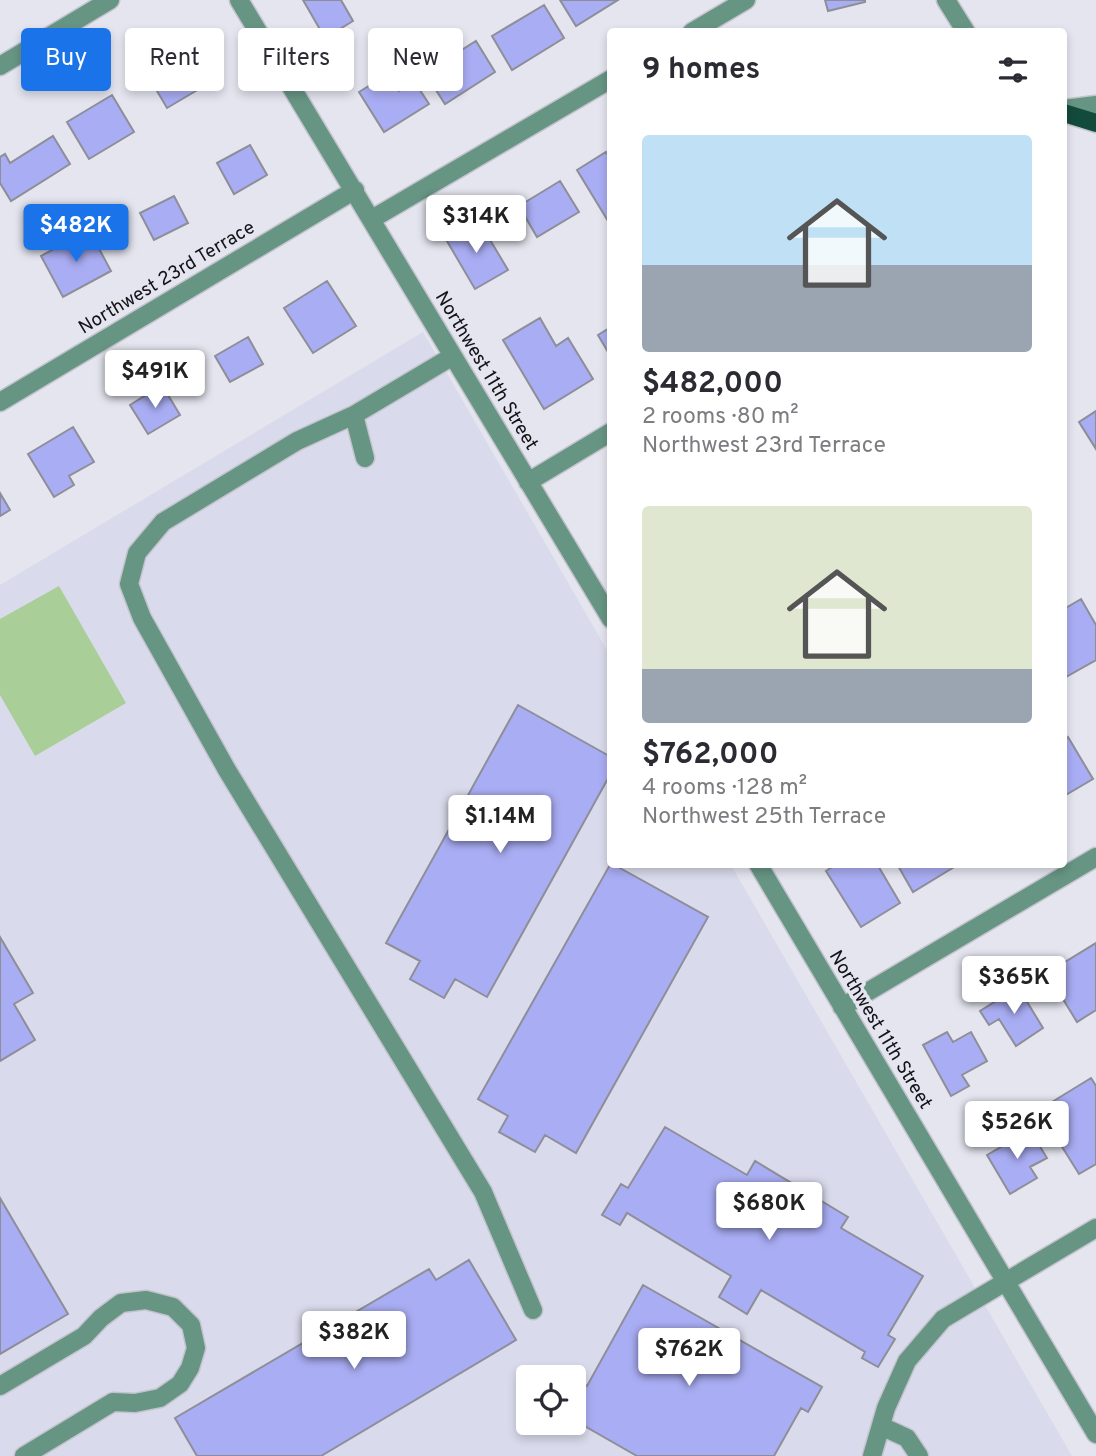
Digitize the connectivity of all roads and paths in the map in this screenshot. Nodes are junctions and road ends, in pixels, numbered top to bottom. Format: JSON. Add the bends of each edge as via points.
{"nodes":[{"id":1,"x":110,"y":0,"type":"edge"},
{"id":2,"x":239,"y":0,"type":"edge"},
{"id":3,"x":746,"y":0,"type":"edge"},
{"id":4,"x":946,"y":0,"type":"edge"},
{"id":5,"x":699,"y":28,"type":"edge"},
{"id":6,"x":964,"y":28,"type":"edge"},
{"id":7,"x":0,"y":66,"type":"edge"},
{"id":8,"x":607,"y":81,"type":"edge"},
{"id":9,"x":1096,"y":105,"type":"edge"},
{"id":10,"x":1067,"y":110,"type":"edge"},
{"id":11,"x":1067,"y":112,"type":"edge"},
{"id":12,"x":1096,"y":123,"type":"edge"},
{"id":13,"x":355,"y":190,"type":"junction"},
{"id":14,"x":372,"y":219,"type":"junction"},
{"id":15,"x":453,"y":356,"type":"junction"},
{"id":16,"x":0,"y":402,"type":"edge"},
{"id":17,"x":354,"y":415,"type":"junction"},
{"id":18,"x":607,"y":434,"type":"edge"},
{"id":19,"x":365,"y":458,"type":"dead end"},
{"id":20,"x":528,"y":482,"type":"junction"},
{"id":21,"x":607,"y":612,"type":"edge"},
{"id":22,"x":1096,"y":857,"type":"edge"},
{"id":23,"x":760,"y":868,"type":"edge"},
{"id":24,"x":842,"y":1007,"type":"junction"},
{"id":25,"x":1096,"y":1228,"type":"edge"},
{"id":26,"x":1006,"y":1282,"type":"junction"},
{"id":27,"x":533,"y":1310,"type":"dead end"},
{"id":28,"x":0,"y":1386,"type":"edge"},
{"id":29,"x":881,"y":1426,"type":"junction"},
{"id":30,"x":1096,"y":1434,"type":"edge"},
{"id":31,"x":24,"y":1456,"type":"edge"},
{"id":32,"x":873,"y":1456,"type":"edge"},
{"id":33,"x":919,"y":1456,"type":"edge"}],
"edges":[{"from":1,"to":7,"type":"street"},
{"from":2,"to":13,"type":"street","name":"Northwest 11th Street"},
{"from":3,"to":5,"type":"street"},
{"from":4,"to":6,"type":"street"},
{"from":8,"to":14,"type":"street"},
{"from":9,"to":10,"type":"street"},
{"from":11,"to":12,"type":"main road"},
{"from":13,"to":14,"type":"street","name":"Northwest 11th Street"},
{"from":13,"to":16,"type":"street","name":"Northwest 23rd Terrace"},
{"from":14,"to":15,"type":"street","name":"Northwest 11th Street"},
{"from":15,"to":17,"type":"street"},
{"from":15,"to":20,"type":"street","name":"Northwest 11th Street"},
{"from":17,"to":19,"type":"street"},
{"from":17,"to":27,"type":"street","via":[[297,441],[163,522],[137,553],[129,584],[142,618],[227,770],[483,1192]]},
{"from":18,"to":20,"type":"street"},
{"from":20,"to":21,"type":"street","name":"Northwest 11th Street"},
{"from":22,"to":24,"type":"street"},
{"from":23,"to":24,"type":"street","name":"Northwest 11th Street"},
{"from":24,"to":26,"type":"street","name":"Northwest 11th Street"},
{"from":25,"to":26,"type":"street"},
{"from":26,"to":29,"type":"street","via":[[943,1319],[907,1361]]},
{"from":26,"to":30,"type":"street","name":"Northwest 11th Street"},
{"from":28,"to":31,"type":"street","via":[[84,1336],[121,1303],[146,1300],[173,1307],[191,1325],[196,1348],[180,1384],[160,1398],[135,1404],[113,1402]]},
{"from":29,"to":32,"type":"street"},
{"from":29,"to":33,"type":"street","via":[[907,1438]]}]}
